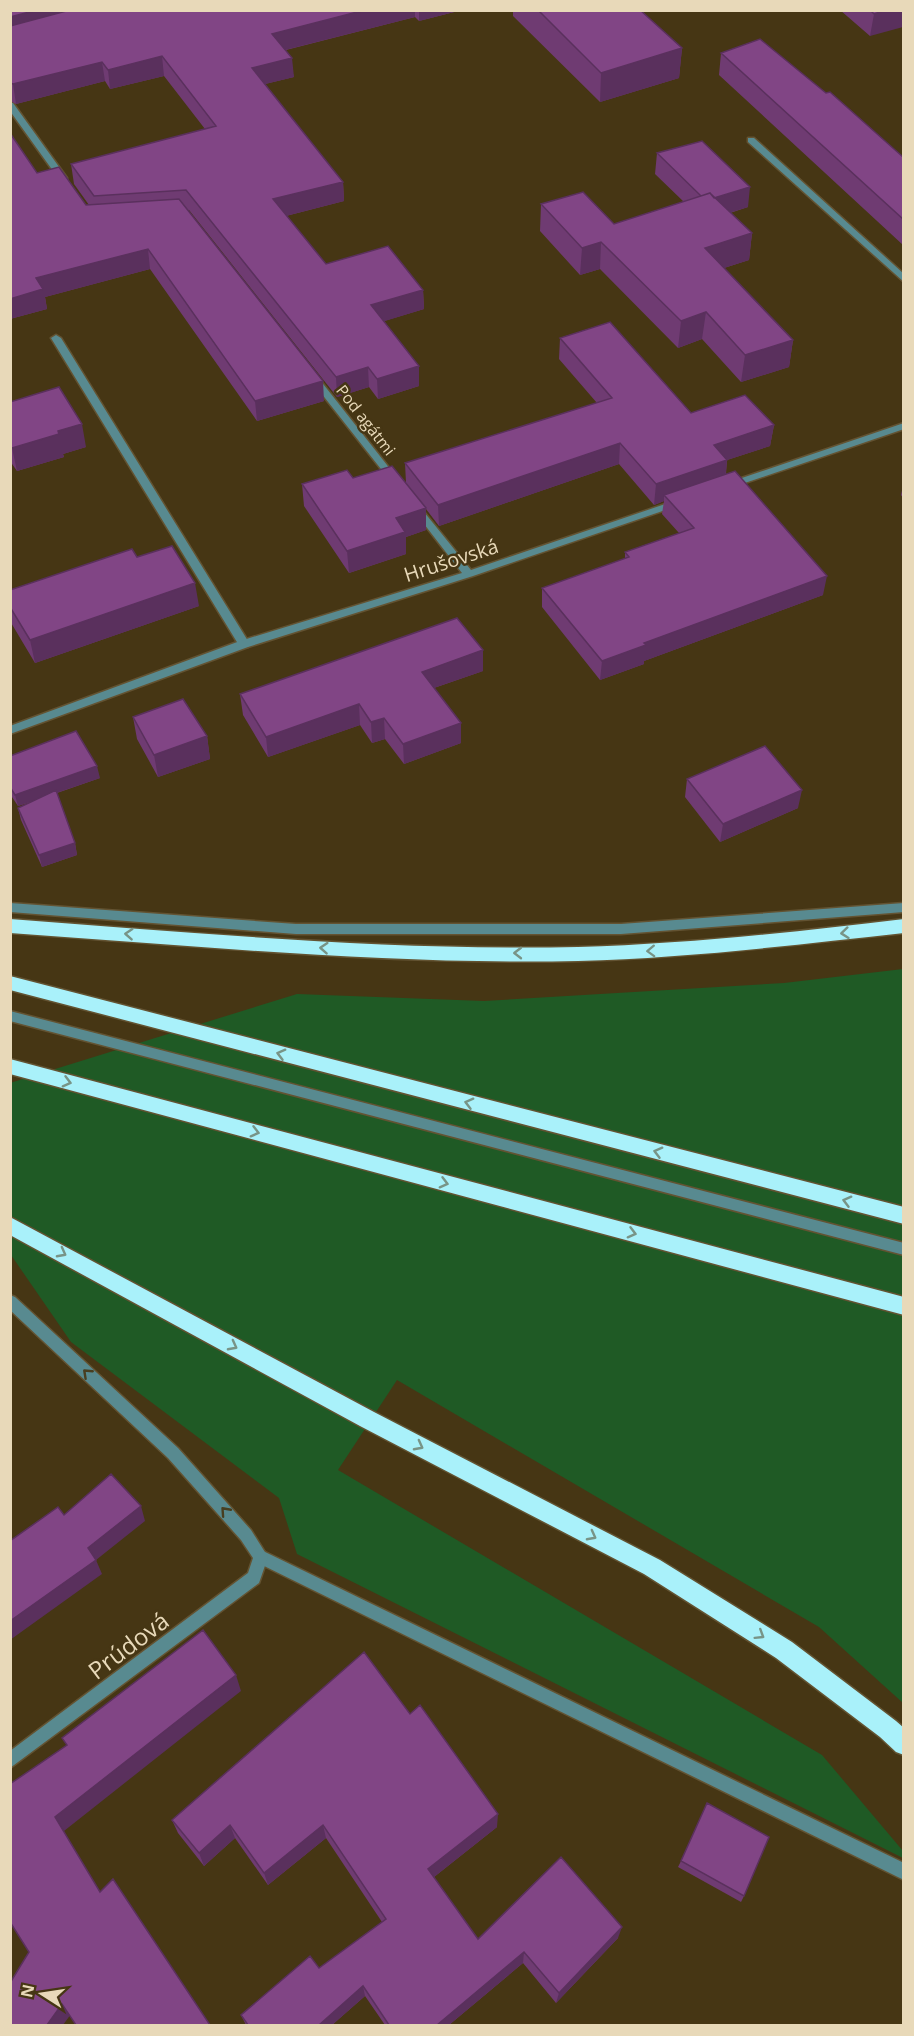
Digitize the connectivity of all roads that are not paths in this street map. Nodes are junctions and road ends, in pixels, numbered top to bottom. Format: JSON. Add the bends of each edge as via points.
{"nodes":[{"id":1,"x":10,"y":105,"type":"edge"},
{"id":2,"x":751,"y":140,"type":"dead end"},
{"id":3,"x":73,"y":192,"type":"edge"},
{"id":4,"x":903,"y":279,"type":"edge"},
{"id":5,"x":56,"y":338,"type":"dead end"},
{"id":6,"x":308,"y":370,"type":"edge"},
{"id":7,"x":903,"y":426,"type":"edge"},
{"id":8,"x":723,"y":487,"type":"edge"},
{"id":9,"x":403,"y":490,"type":"edge"},
{"id":10,"x":689,"y":499,"type":"edge"},
{"id":11,"x":410,"y":500,"type":"edge"},
{"id":12,"x":469,"y":574,"type":"junction"},
{"id":13,"x":244,"y":645,"type":"junction"},
{"id":14,"x":10,"y":730,"type":"edge"},
{"id":15,"x":10,"y":907,"type":"edge"},
{"id":16,"x":903,"y":907,"type":"edge"},
{"id":17,"x":10,"y":926,"type":"edge"},
{"id":18,"x":903,"y":926,"type":"edge"},
{"id":19,"x":10,"y":983,"type":"edge"},
{"id":20,"x":10,"y":1016,"type":"edge"},
{"id":21,"x":10,"y":1066,"type":"edge"},
{"id":22,"x":903,"y":1216,"type":"edge"},
{"id":23,"x":10,"y":1225,"type":"edge"},
{"id":24,"x":903,"y":1249,"type":"edge"},
{"id":25,"x":10,"y":1301,"type":"edge"},
{"id":26,"x":903,"y":1306,"type":"edge"},
{"id":27,"x":261,"y":1557,"type":"junction"},
{"id":28,"x":903,"y":1744,"type":"edge"},
{"id":29,"x":10,"y":1761,"type":"edge"},
{"id":30,"x":903,"y":1872,"type":"edge"}],
"edges":[{"from":1,"to":3,"type":"street"},
{"from":2,"to":4,"type":"street"},
{"from":5,"to":13,"type":"street"},
{"from":6,"to":9,"type":"street","name":"Pod agátmi"},
{"from":7,"to":8,"type":"street"},
{"from":10,"to":12,"type":"street","name":"Hrušovská"},
{"from":11,"to":12,"type":"street"},
{"from":12,"to":13,"type":"street","name":"Hrušovská"},
{"from":13,"to":14,"type":"street","name":"Hrušovská"},
{"from":15,"to":16,"type":"street","via":[[296,928],[621,929]]},
{"from":18,"to":17,"type":"highway","one_way":true,"via":[[711,948],[565,954],[387,952]]},
{"from":22,"to":19,"type":"highway","one_way":true},
{"from":20,"to":24,"type":"street"},
{"from":21,"to":26,"type":"highway","one_way":true},
{"from":23,"to":28,"type":"highway","one_way":true,"via":[[367,1419],[652,1567],[784,1650]]},
{"from":27,"to":25,"type":"street","one_way":true,"via":[[173,1453]]},
{"from":27,"to":29,"type":"street","name":"Prúdová","via":[[254,1578]]},
{"from":27,"to":30,"type":"street"}]}
